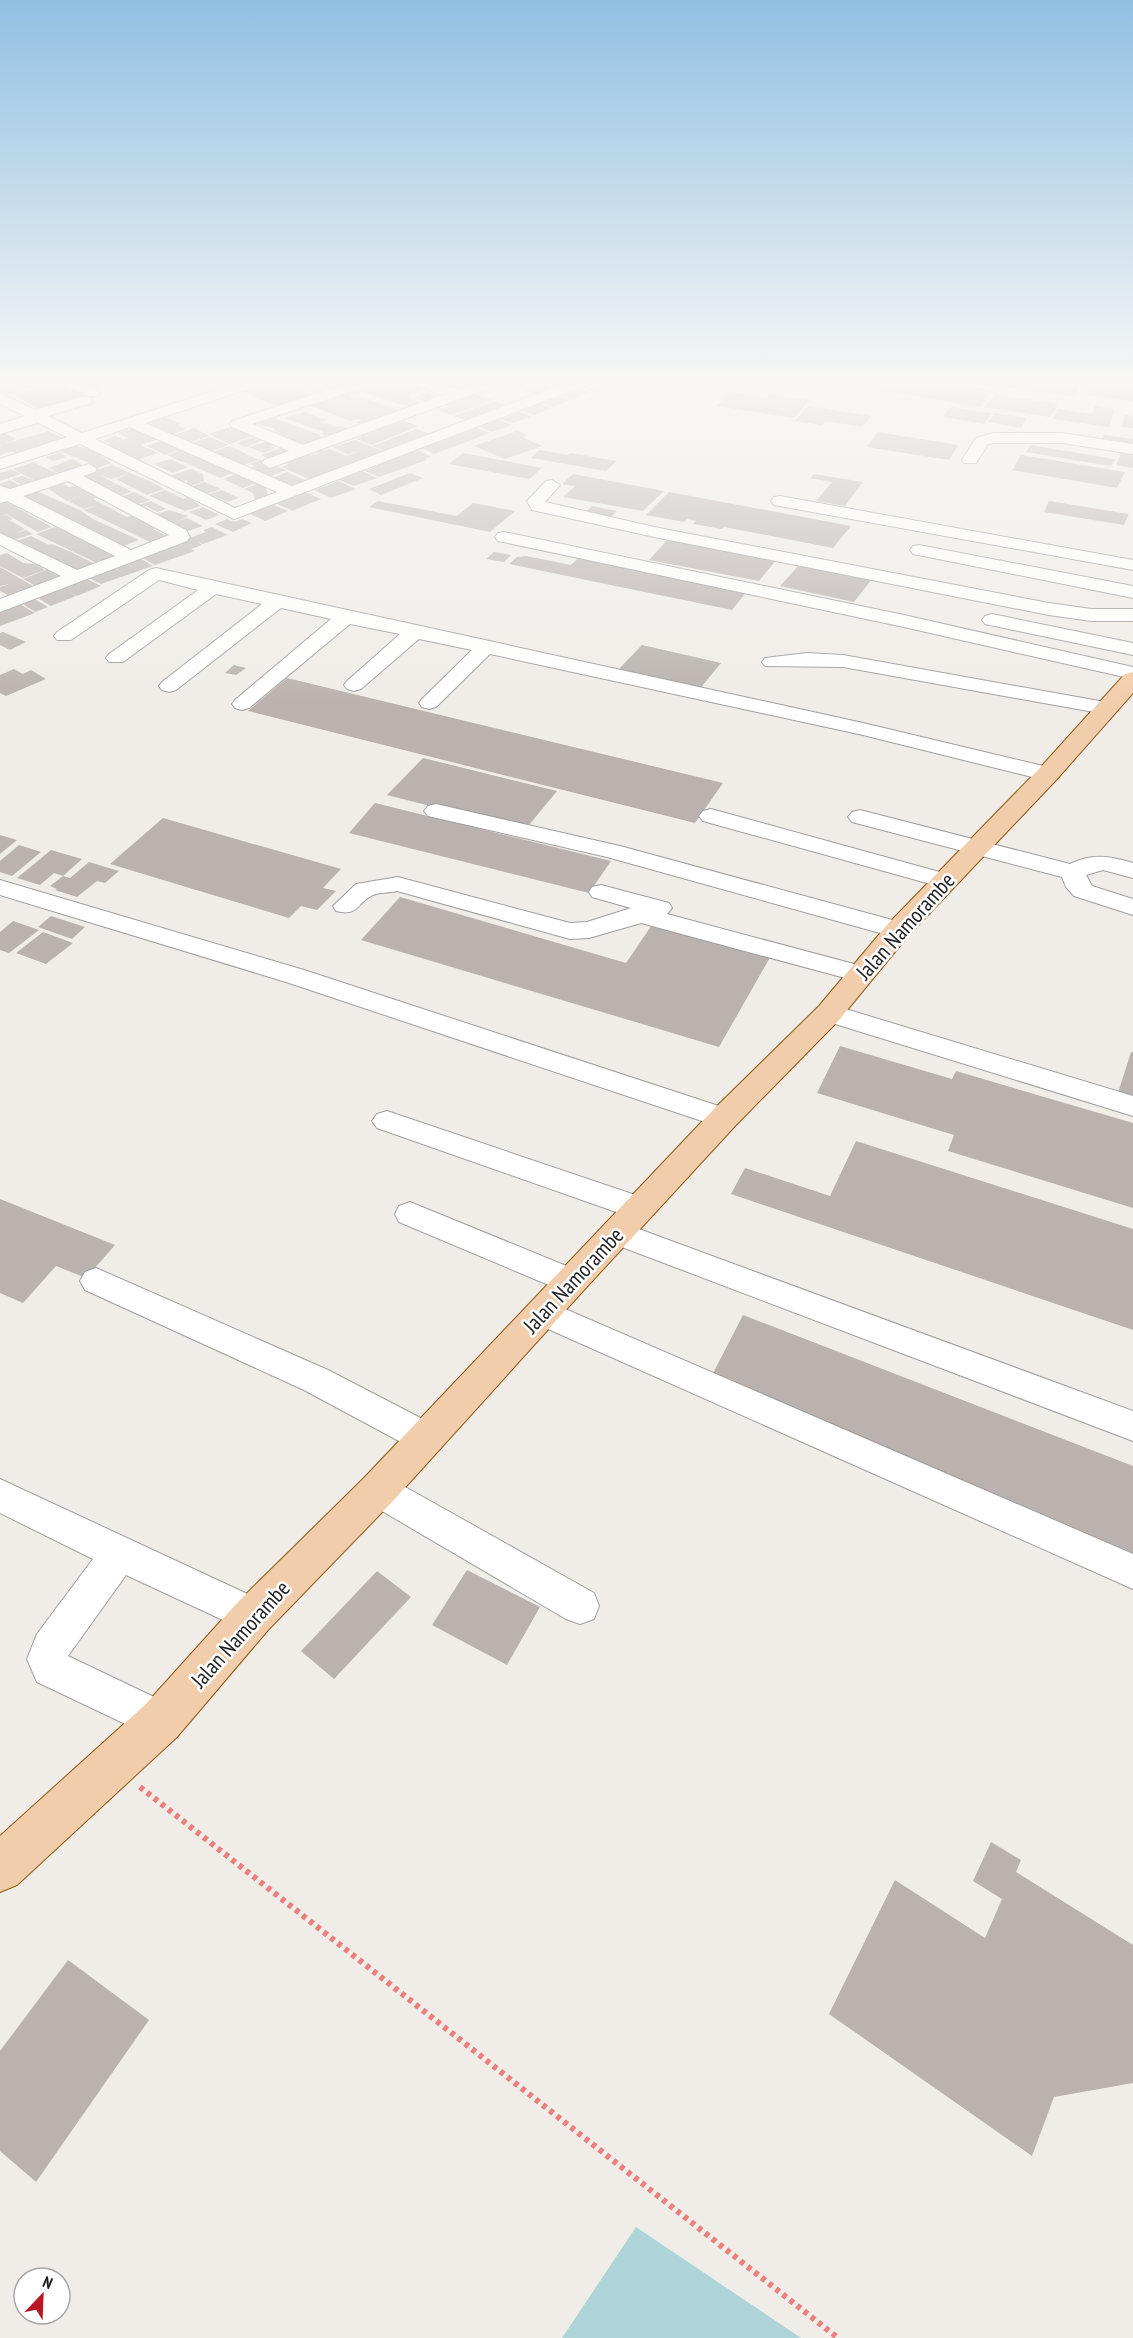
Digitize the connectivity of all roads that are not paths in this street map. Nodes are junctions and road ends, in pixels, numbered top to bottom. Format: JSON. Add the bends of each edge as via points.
{"nodes":[{"id":1,"x":27,"y":488,"type":"edge"},
{"id":2,"x":93,"y":488,"type":"edge"},
{"id":3,"x":179,"y":488,"type":"edge"},
{"id":4,"x":284,"y":488,"type":"edge"},
{"id":5,"x":303,"y":488,"type":"edge"},
{"id":6,"x":549,"y":488,"type":"edge"},
{"id":7,"x":293,"y":492,"type":"junction"},
{"id":8,"x":2,"y":495,"type":"edge"},
{"id":9,"x":780,"y":501,"type":"dead end"},
{"id":10,"x":504,"y":537,"type":"dead end"},
{"id":11,"x":0,"y":538,"type":"edge"},
{"id":12,"x":919,"y":550,"type":"dead end"},
{"id":13,"x":129,"y":556,"type":"junction"},
{"id":14,"x":1133,"y":565,"type":"edge"},
{"id":15,"x":76,"y":577,"type":"junction"},
{"id":16,"x":213,"y":588,"type":"junction"},
{"id":17,"x":949,"y":589,"type":"junction"},
{"id":18,"x":1133,"y":592,"type":"edge"},
{"id":19,"x":4,"y":600,"type":"edge"},
{"id":20,"x":277,"y":602,"type":"junction"},
{"id":21,"x":1133,"y":615,"type":"edge"},
{"id":22,"x":972,"y":616,"type":"dead end"},
{"id":23,"x":346,"y":617,"type":"junction"},
{"id":24,"x":904,"y":621,"type":"junction"},
{"id":25,"x":415,"y":632,"type":"junction"},
{"id":26,"x":64,"y":636,"type":"dead end"},
{"id":27,"x":486,"y":647,"type":"junction"},
{"id":28,"x":1133,"y":649,"type":"edge"},
{"id":29,"x":116,"y":658,"type":"dead end"},
{"id":30,"x":772,"y":662,"type":"dead end"},
{"id":31,"x":1133,"y":673,"type":"edge"},
{"id":32,"x":1133,"y":679,"type":"edge"},
{"id":33,"x":354,"y":685,"type":"dead end"},
{"id":34,"x":170,"y":687,"type":"dead end"},
{"id":35,"x":242,"y":704,"type":"dead end"},
{"id":36,"x":429,"y":704,"type":"dead end"},
{"id":37,"x":1105,"y":708,"type":"junction"},
{"id":38,"x":1047,"y":774,"type":"junction"},
{"id":39,"x":435,"y":811,"type":"dead end"},
{"id":40,"x":711,"y":816,"type":"dead end"},
{"id":41,"x":860,"y":817,"type":"dead end"},
{"id":42,"x":983,"y":840,"type":"junction"},
{"id":43,"x":1082,"y":867,"type":"junction"},
{"id":44,"x":1133,"y":871,"type":"edge"},
{"id":45,"x":945,"y":881,"type":"junction"},
{"id":46,"x":0,"y":888,"type":"edge"},
{"id":47,"x":601,"y":892,"type":"dead end"},
{"id":48,"x":345,"y":906,"type":"dead end"},
{"id":49,"x":1133,"y":907,"type":"edge"},
{"id":50,"x":898,"y":930,"type":"junction"},
{"id":51,"x":864,"y":969,"type":"junction"},
{"id":52,"x":829,"y":1013,"type":"junction"},
{"id":53,"x":1133,"y":1106,"type":"edge"},
{"id":54,"x":724,"y":1118,"type":"junction"},
{"id":55,"x":387,"y":1121,"type":"dead end"},
{"id":56,"x":410,"y":1214,"type":"dead end"},
{"id":57,"x":628,"y":1221,"type":"junction"},
{"id":58,"x":96,"y":1281,"type":"dead end"},
{"id":59,"x":570,"y":1281,"type":"junction"},
{"id":60,"x":542,"y":1312,"type":"junction"},
{"id":61,"x":1133,"y":1426,"type":"edge"},
{"id":62,"x":424,"y":1437,"type":"junction"},
{"id":63,"x":378,"y":1490,"type":"junction"},
{"id":64,"x":0,"y":1495,"type":"edge"},
{"id":65,"x":119,"y":1554,"type":"junction"},
{"id":66,"x":1133,"y":1572,"type":"edge"},
{"id":67,"x":580,"y":1606,"type":"dead end"},
{"id":68,"x":253,"y":1616,"type":"junction"},
{"id":69,"x":161,"y":1721,"type":"junction"},
{"id":70,"x":0,"y":1868,"type":"edge"}],
"edges":[{"from":1,"to":8,"type":"street"},
{"from":2,"to":13,"type":"street","via":[[180,534],[176,540]]},
{"from":3,"to":7,"type":"street","via":[[232,514]]},
{"from":4,"to":7,"type":"street"},
{"from":5,"to":7,"type":"street"},
{"from":6,"to":17,"type":"street","via":[[536,501],[538,506]]},
{"from":8,"to":13,"type":"street"},
{"from":9,"to":14,"type":"street"},
{"from":10,"to":24,"type":"street"},
{"from":11,"to":15,"type":"street"},
{"from":12,"to":18,"type":"street"},
{"from":13,"to":15,"type":"street"},
{"from":15,"to":19,"type":"street"},
{"from":16,"to":20,"type":"street"},
{"from":16,"to":26,"type":"street","via":[[156,574]]},
{"from":16,"to":29,"type":"street"},
{"from":17,"to":21,"type":"street","via":[[1077,614]]},
{"from":17,"to":24,"type":"street"},
{"from":20,"to":23,"type":"street"},
{"from":20,"to":34,"type":"street"},
{"from":22,"to":28,"type":"street"},
{"from":23,"to":25,"type":"street"},
{"from":23,"to":35,"type":"street"},
{"from":24,"to":31,"type":"street"},
{"from":25,"to":27,"type":"street"},
{"from":25,"to":33,"type":"street"},
{"from":27,"to":36,"type":"street"},
{"from":27,"to":38,"type":"street","via":[[863,729]]},
{"from":30,"to":37,"type":"street","via":[[843,661]]},
{"from":32,"to":37,"type":"main road","name":"Jalan Namorambe"},
{"from":37,"to":38,"type":"main road","name":"Jalan Namorambe"},
{"from":38,"to":42,"type":"main road","name":"Jalan Namorambe"},
{"from":39,"to":50,"type":"street","via":[[612,851]]},
{"from":40,"to":45,"type":"street"},
{"from":41,"to":42,"type":"street"},
{"from":42,"to":43,"type":"street"},
{"from":42,"to":45,"type":"main road","name":"Jalan Namorambe"},
{"from":43,"to":44,"type":"street","via":[[1105,863]]},
{"from":43,"to":49,"type":"street","via":[[1078,887],[1083,891]]},
{"from":45,"to":50,"type":"main road","name":"Jalan Namorambe"},
{"from":46,"to":54,"type":"street","via":[[295,976]]},
{"from":47,"to":51,"type":"street"},
{"from":48,"to":51,"type":"street","via":[[365,889],[398,884],[570,931],[589,930],[642,915]]},
{"from":50,"to":51,"type":"main road","name":"Jalan Namorambe"},
{"from":51,"to":52,"type":"main road","name":"Jalan Namorambe"},
{"from":52,"to":53,"type":"street"},
{"from":52,"to":54,"type":"main road","name":"Jalan Namorambe"},
{"from":54,"to":57,"type":"main road","name":"Jalan Namorambe"},
{"from":55,"to":57,"type":"street"},
{"from":56,"to":59,"type":"street"},
{"from":57,"to":59,"type":"main road","name":"Jalan Namorambe"},
{"from":57,"to":61,"type":"street"},
{"from":58,"to":62,"type":"street","via":[[316,1380]]},
{"from":59,"to":60,"type":"main road","name":"Jalan Namorambe"},
{"from":60,"to":62,"type":"main road","name":"Jalan Namorambe"},
{"from":60,"to":66,"type":"street"},
{"from":62,"to":63,"type":"main road","name":"Jalan Namorambe"},
{"from":63,"to":67,"type":"street"},
{"from":63,"to":68,"type":"main road","name":"Jalan Namorambe"},
{"from":64,"to":65,"type":"street"},
{"from":65,"to":68,"type":"street"},
{"from":65,"to":69,"type":"street","via":[[51,1647],[47,1659],[51,1668]]},
{"from":68,"to":69,"type":"main road","name":"Jalan Namorambe"},
{"from":69,"to":70,"type":"main road","name":"Jalan Namorambe"}]}
